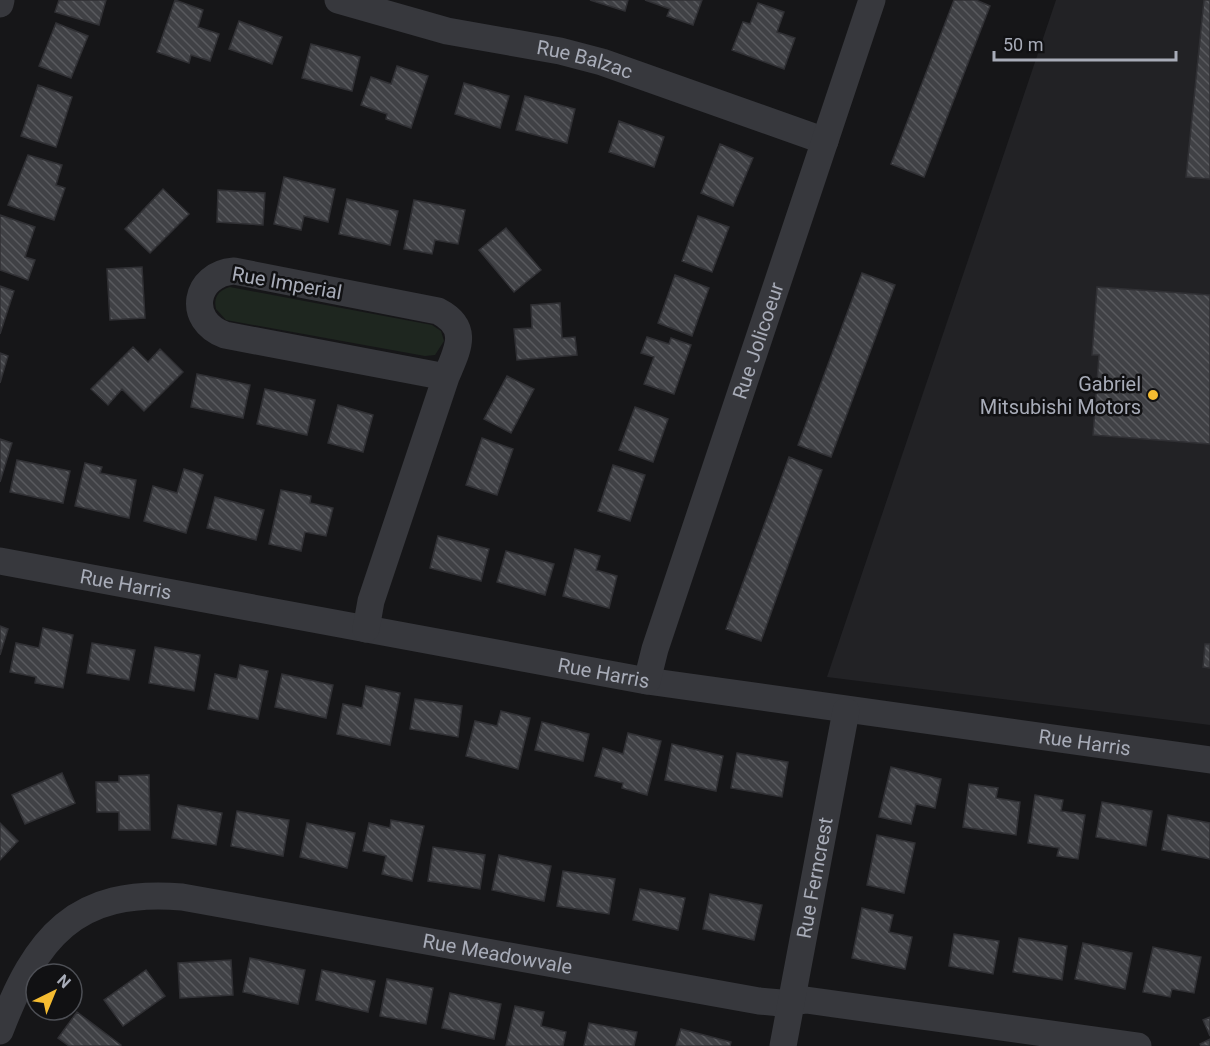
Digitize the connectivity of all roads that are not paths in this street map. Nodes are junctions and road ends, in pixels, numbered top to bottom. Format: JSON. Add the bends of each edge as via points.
{"nodes":[{"id":1,"x":338,"y":0,"type":"edge"},
{"id":2,"x":872,"y":0,"type":"edge"},
{"id":3,"x":825,"y":141,"type":"junction"},
{"id":4,"x":446,"y":376,"type":"junction"},
{"id":5,"x":0,"y":561,"type":"edge"},
{"id":6,"x":366,"y":629,"type":"junction"},
{"id":7,"x":647,"y":681,"type":"junction"},
{"id":8,"x":846,"y":711,"type":"junction"},
{"id":9,"x":1210,"y":760,"type":"edge"},
{"id":10,"x":791,"y":1001,"type":"junction"},
{"id":11,"x":0,"y":1031,"type":"edge"},
{"id":12,"x":1062,"y":1040,"type":"edge"},
{"id":13,"x":783,"y":1046,"type":"edge"},
{"id":14,"x":1138,"y":1046,"type":"edge"}],
"edges":[{"from":1,"to":3,"type":"street","name":"Rue Balzac","via":[[447,31],[602,62]]},
{"from":2,"to":3,"type":"street","name":"Rue Jolicoeur"},
{"from":3,"to":7,"type":"street","name":"Rue Jolicoeur"},
{"from":4,"to":4,"type":"street","name":"Rue Imperial","via":[[459,344],[459,333],[454,323],[438,311],[234,270],[215,275],[199,298],[208,326],[225,335]]},
{"from":4,"to":6,"type":"street","name":"Rue Imperial","via":[[371,601]]},
{"from":5,"to":6,"type":"street","name":"Rue Harris"},
{"from":6,"to":7,"type":"street","name":"Rue Harris"},
{"from":7,"to":8,"type":"street","name":"Rue Harris"},
{"from":8,"to":9,"type":"street","name":"Rue Harris"},
{"from":8,"to":10,"type":"street","name":"Rue Ferncrest"},
{"from":10,"to":11,"type":"street","name":"Rue Meadowvale","via":[[759,1001],[150,894],[100,903],[76,915],[53,935],[25,974]]},
{"from":10,"to":12,"type":"street","name":"Rue Meadowvale","via":[[806,1000]]},
{"from":10,"to":13,"type":"street","name":"Rue Ferncrest"},
{"from":12,"to":14,"type":"street","name":"Rue Meadowvale"}]}
